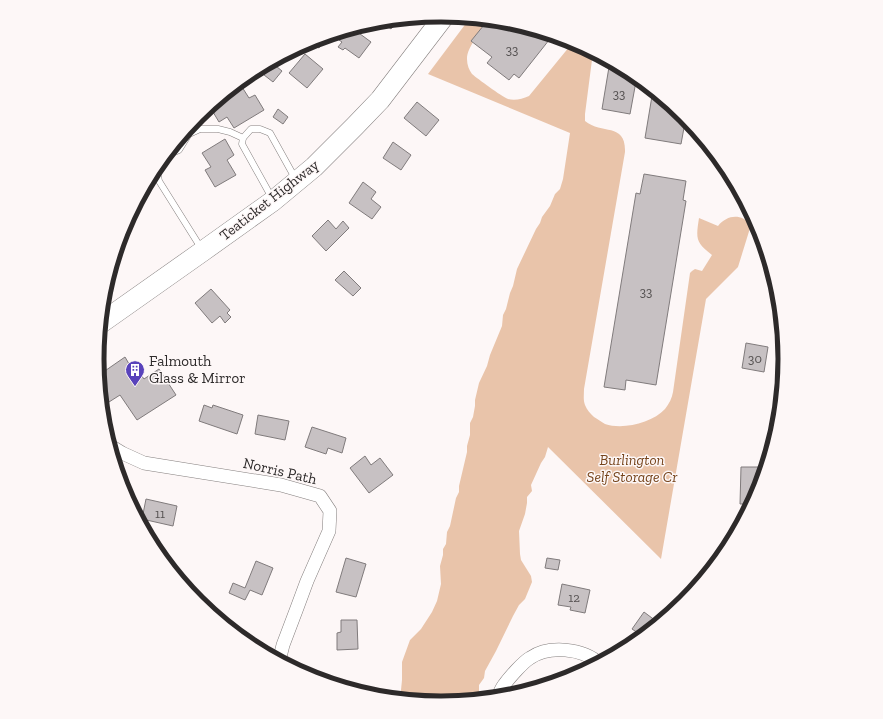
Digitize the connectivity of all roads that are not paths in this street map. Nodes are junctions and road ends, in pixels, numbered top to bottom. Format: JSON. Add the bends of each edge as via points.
{"nodes":[{"id":1,"x":439,"y":22,"type":"edge"},
{"id":2,"x":192,"y":133,"type":"edge"},
{"id":3,"x":243,"y":138,"type":"junction"},
{"id":4,"x":184,"y":141,"type":"edge"},
{"id":5,"x":176,"y":151,"type":"edge"},
{"id":6,"x":158,"y":177,"type":"edge"},
{"id":7,"x":297,"y":182,"type":"junction"},
{"id":8,"x":274,"y":201,"type":"junction"},
{"id":9,"x":203,"y":251,"type":"junction"},
{"id":10,"x":107,"y":318,"type":"edge"},
{"id":11,"x":117,"y":450,"type":"edge"},
{"id":12,"x":280,"y":656,"type":"edge"},
{"id":13,"x":595,"y":660,"type":"edge"},
{"id":14,"x":500,"y":692,"type":"edge"}],
"edges":[{"from":1,"to":7,"type":"main road","name":"Teaticket Highway","via":[[380,100]]},
{"from":2,"to":3,"type":"lane","via":[[200,129],[218,129]]},
{"from":3,"to":7,"type":"lane","via":[[251,129],[270,133]]},
{"from":3,"to":8,"type":"lane","via":[[242,144]]},
{"from":4,"to":5,"type":"lane"},
{"from":6,"to":9,"type":"lane"},
{"from":7,"to":8,"type":"main road","name":"Teaticket Highway"},
{"from":8,"to":9,"type":"main road","name":"Teaticket Highway"},
{"from":9,"to":10,"type":"main road","name":"Teaticket Highway"},
{"from":11,"to":12,"type":"street","name":"Norris Path","via":[[144,462],[281,485],[320,496],[330,511],[329,531]]},
{"from":13,"to":14,"type":"street","via":[[571,651],[538,654],[530,658],[514,674]]}]}
